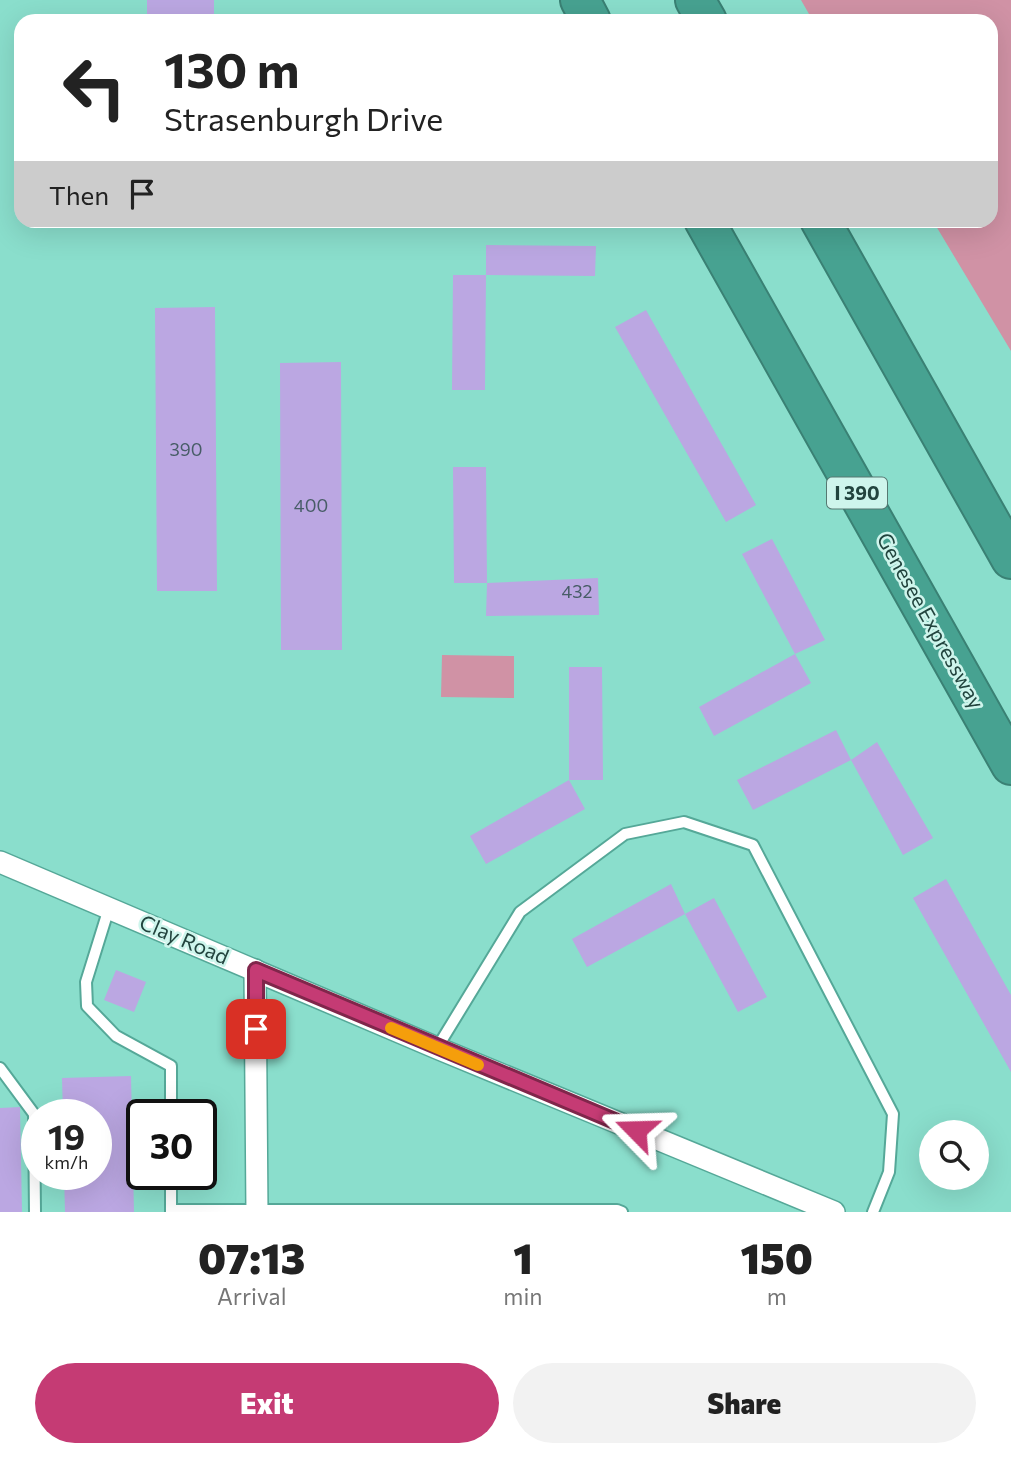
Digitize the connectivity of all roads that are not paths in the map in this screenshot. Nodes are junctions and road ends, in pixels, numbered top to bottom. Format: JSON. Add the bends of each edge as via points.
{"nodes":[{"id":1,"x":709,"y":228,"type":"edge"},
{"id":2,"x":825,"y":228,"type":"edge"},
{"id":3,"x":1011,"y":559,"type":"edge"},
{"id":4,"x":1011,"y":765,"type":"edge"},
{"id":5,"x":0,"y":862,"type":"edge"},
{"id":6,"x":110,"y":908,"type":"junction"},
{"id":7,"x":256,"y":970,"type":"junction"},
{"id":8,"x":437,"y":1048,"type":"junction"},
{"id":9,"x":0,"y":1068,"type":"edge"},
{"id":10,"x":171,"y":1099,"type":"edge"},
{"id":11,"x":171,"y":1190,"type":"edge"},
{"id":12,"x":171,"y":1211,"type":"edge"},
{"id":13,"x":257,"y":1211,"type":"edge"},
{"id":14,"x":342,"y":1211,"type":"edge"},
{"id":15,"x":436,"y":1211,"type":"edge"},
{"id":16,"x":35,"y":1212,"type":"edge"},
{"id":17,"x":622,"y":1212,"type":"edge"},
{"id":18,"x":834,"y":1212,"type":"edge"},
{"id":19,"x":873,"y":1212,"type":"edge"}],
"edges":[{"from":1,"to":4,"type":"highway","name":"Genesee Expressway","number":"I 390"},
{"from":2,"to":3,"type":"highway"},
{"from":5,"to":6,"type":"street","name":"Clay Road"},
{"from":6,"to":7,"type":"street","name":"Clay Road"},
{"from":6,"to":10,"type":"lane","via":[[86,982],[87,1006],[116,1036],[172,1066]]},
{"from":7,"to":8,"type":"street","name":"Clay Road"},
{"from":7,"to":13,"type":"street"},
{"from":8,"to":18,"type":"street","name":"Clay Road"},
{"from":8,"to":19,"type":"lane","via":[[520,912],[625,834],[684,822],[753,845],[893,1114],[889,1172]]},
{"from":9,"to":16,"type":"lane","via":[[34,1114]]},
{"from":11,"to":12,"type":"lane"},
{"from":12,"to":13,"type":"lane"},
{"from":13,"to":14,"type":"lane"},
{"from":14,"to":15,"type":"lane"},
{"from":15,"to":17,"type":"lane"}]}
